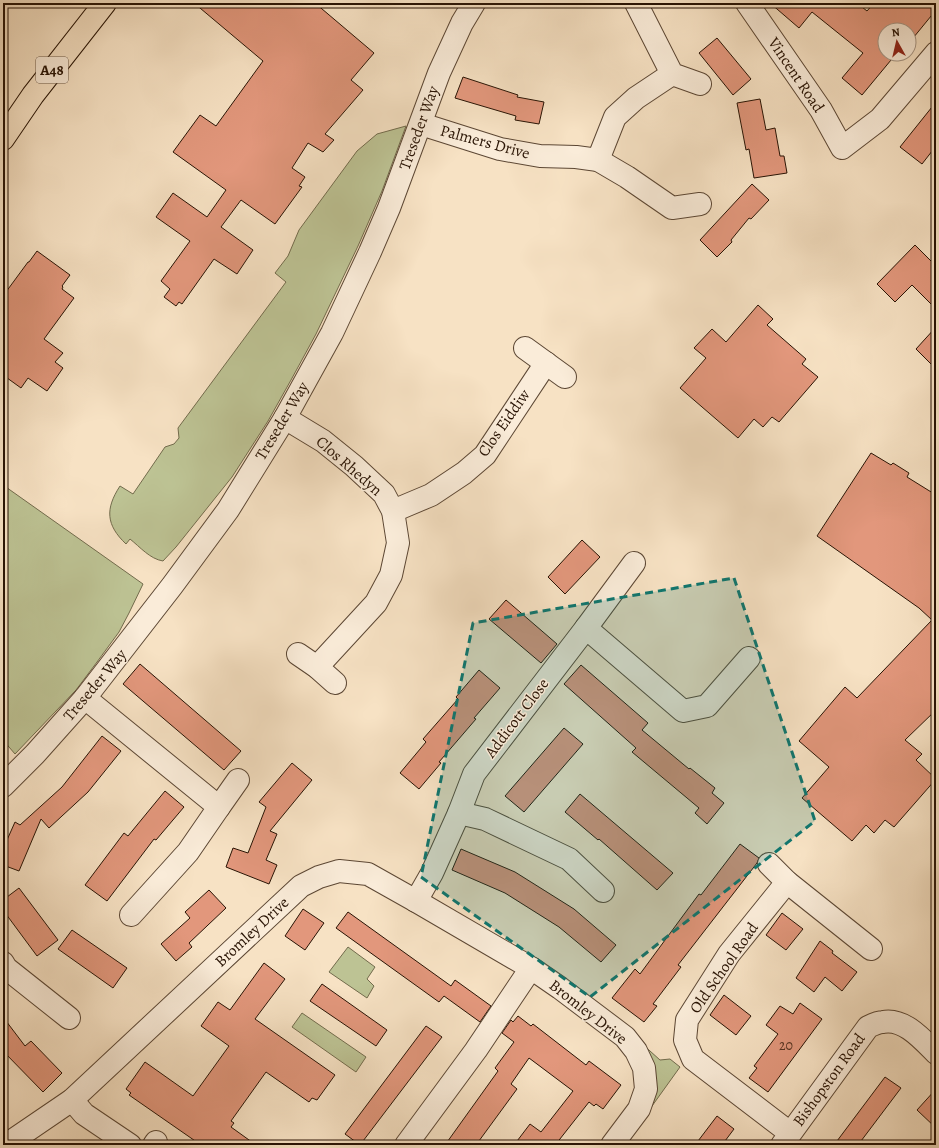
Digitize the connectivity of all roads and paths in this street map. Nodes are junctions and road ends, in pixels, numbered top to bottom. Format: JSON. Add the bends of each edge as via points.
{"nodes":[{"id":1,"x":105,"y":3,"type":"edge"},
{"id":2,"x":474,"y":3,"type":"edge"},
{"id":3,"x":636,"y":3,"type":"edge"},
{"id":4,"x":747,"y":3,"type":"edge"},
{"id":5,"x":936,"y":53,"type":"edge"},
{"id":6,"x":672,"y":74,"type":"junction"},
{"id":7,"x":700,"y":84,"type":"dead end"},
{"id":8,"x":421,"y":124,"type":"junction"},
{"id":9,"x":3,"y":139,"type":"edge"},
{"id":10,"x":598,"y":160,"type":"junction"},
{"id":11,"x":700,"y":204,"type":"dead end"},
{"id":12,"x":526,"y":348,"type":"dead end"},
{"id":13,"x":546,"y":363,"type":"junction"},
{"id":14,"x":565,"y":377,"type":"dead end"},
{"id":15,"x":285,"y":418,"type":"junction"},
{"id":16,"x":393,"y":511,"type":"junction"},
{"id":17,"x":634,"y":563,"type":"dead end"},
{"id":18,"x":586,"y":628,"type":"junction"},
{"id":19,"x":298,"y":654,"type":"dead end"},
{"id":20,"x":749,"y":658,"type":"dead end"},
{"id":21,"x":317,"y":667,"type":"junction"},
{"id":22,"x":335,"y":683,"type":"dead end"},
{"id":23,"x":85,"y":698,"type":"junction"},
{"id":24,"x":238,"y":780,"type":"dead end"},
{"id":25,"x":3,"y":786,"type":"edge"},
{"id":26,"x":219,"y":807,"type":"junction"},
{"id":27,"x":458,"y":813,"type":"junction"},
{"id":28,"x":769,"y":864,"type":"dead end"},
{"id":29,"x":787,"y":882,"type":"junction"},
{"id":30,"x":603,"y":891,"type":"dead end"},
{"id":31,"x":416,"y":901,"type":"junction"},
{"id":32,"x":131,"y":915,"type":"dead end"},
{"id":33,"x":871,"y":949,"type":"dead end"},
{"id":34,"x":3,"y":963,"type":"edge"},
{"id":35,"x":531,"y":968,"type":"junction"},
{"id":36,"x":69,"y":1018,"type":"dead end"},
{"id":37,"x":936,"y":1052,"type":"edge"},
{"id":38,"x":72,"y":1100,"type":"junction"},
{"id":39,"x":786,"y":1139,"type":"edge"},
{"id":40,"x":6,"y":1145,"type":"edge"},
{"id":41,"x":130,"y":1145,"type":"edge"},
{"id":42,"x":406,"y":1145,"type":"edge"},
{"id":43,"x":612,"y":1145,"type":"edge"}],
"edges":[{"from":1,"to":9,"type":"highway","number":"A48","via":[[33,95]]},
{"from":2,"to":8,"type":"street","name":"Treseder Way","via":[[448,54]]},
{"from":3,"to":6,"type":"street"},
{"from":4,"to":5,"type":"street","name":"Vincent Road","via":[[821,110],[842,148],[880,119]]},
{"from":6,"to":7,"type":"street"},
{"from":6,"to":10,"type":"street","via":[[636,98],[615,117]]},
{"from":8,"to":10,"type":"street","name":"Palmers Drive","via":[[500,149],[540,156]]},
{"from":8,"to":15,"type":"street","name":"Treseder Way","via":[[370,252],[328,340]]},
{"from":10,"to":11,"type":"street","name":"Palmers Drive","via":[[627,177],[670,217]]},
{"from":12,"to":13,"type":"street"},
{"from":13,"to":14,"type":"street"},
{"from":13,"to":16,"type":"street","name":"Clos Eiddiw","via":[[485,455],[430,496]]},
{"from":15,"to":16,"type":"street","name":"Clos Rhedyn","via":[[324,441],[354,466],[384,494]]},
{"from":15,"to":23,"type":"street","name":"Treseder Way","via":[[228,510]]},
{"from":16,"to":21,"type":"street","name":"Clos Rhedyn","via":[[398,543],[391,575],[376,603]]},
{"from":17,"to":18,"type":"street","name":"Addicott Close"},
{"from":18,"to":20,"type":"street","via":[[683,711],[707,706]]},
{"from":18,"to":27,"type":"street","name":"Addicott Close","via":[[474,774]]},
{"from":19,"to":21,"type":"street"},
{"from":21,"to":22,"type":"street"},
{"from":23,"to":25,"type":"street","name":"Treseder Way"},
{"from":23,"to":26,"type":"street"},
{"from":24,"to":26,"type":"street"},
{"from":26,"to":32,"type":"street","via":[[188,852]]},
{"from":27,"to":30,"type":"street","via":[[485,819],[569,859]]},
{"from":27,"to":31,"type":"street","name":"Addicott Close","via":[[432,873]]},
{"from":28,"to":29,"type":"street"},
{"from":29,"to":33,"type":"street"},
{"from":29,"to":39,"type":"street","name":"Old School Road","via":[[729,954],[687,1020],[685,1040],[693,1059]]},
{"from":31,"to":35,"type":"street","name":"Bromley Drive"},
{"from":31,"to":38,"type":"street","name":"Bromley Drive","via":[[368,874],[339,871],[301,886]]},
{"from":34,"to":36,"type":"street"},
{"from":35,"to":42,"type":"street","via":[[476,1050]]},
{"from":35,"to":43,"type":"street","name":"Bromley Drive","via":[[625,1037],[636,1051],[644,1068],[646,1089],[639,1109]]},
{"from":37,"to":39,"type":"street","name":"Bishopston Road","via":[[914,1032],[897,1022],[883,1022],[868,1027]]},
{"from":38,"to":40,"type":"street","name":"Bromley Drive"},
{"from":38,"to":41,"type":"street","via":[[84,1114]]}]}
